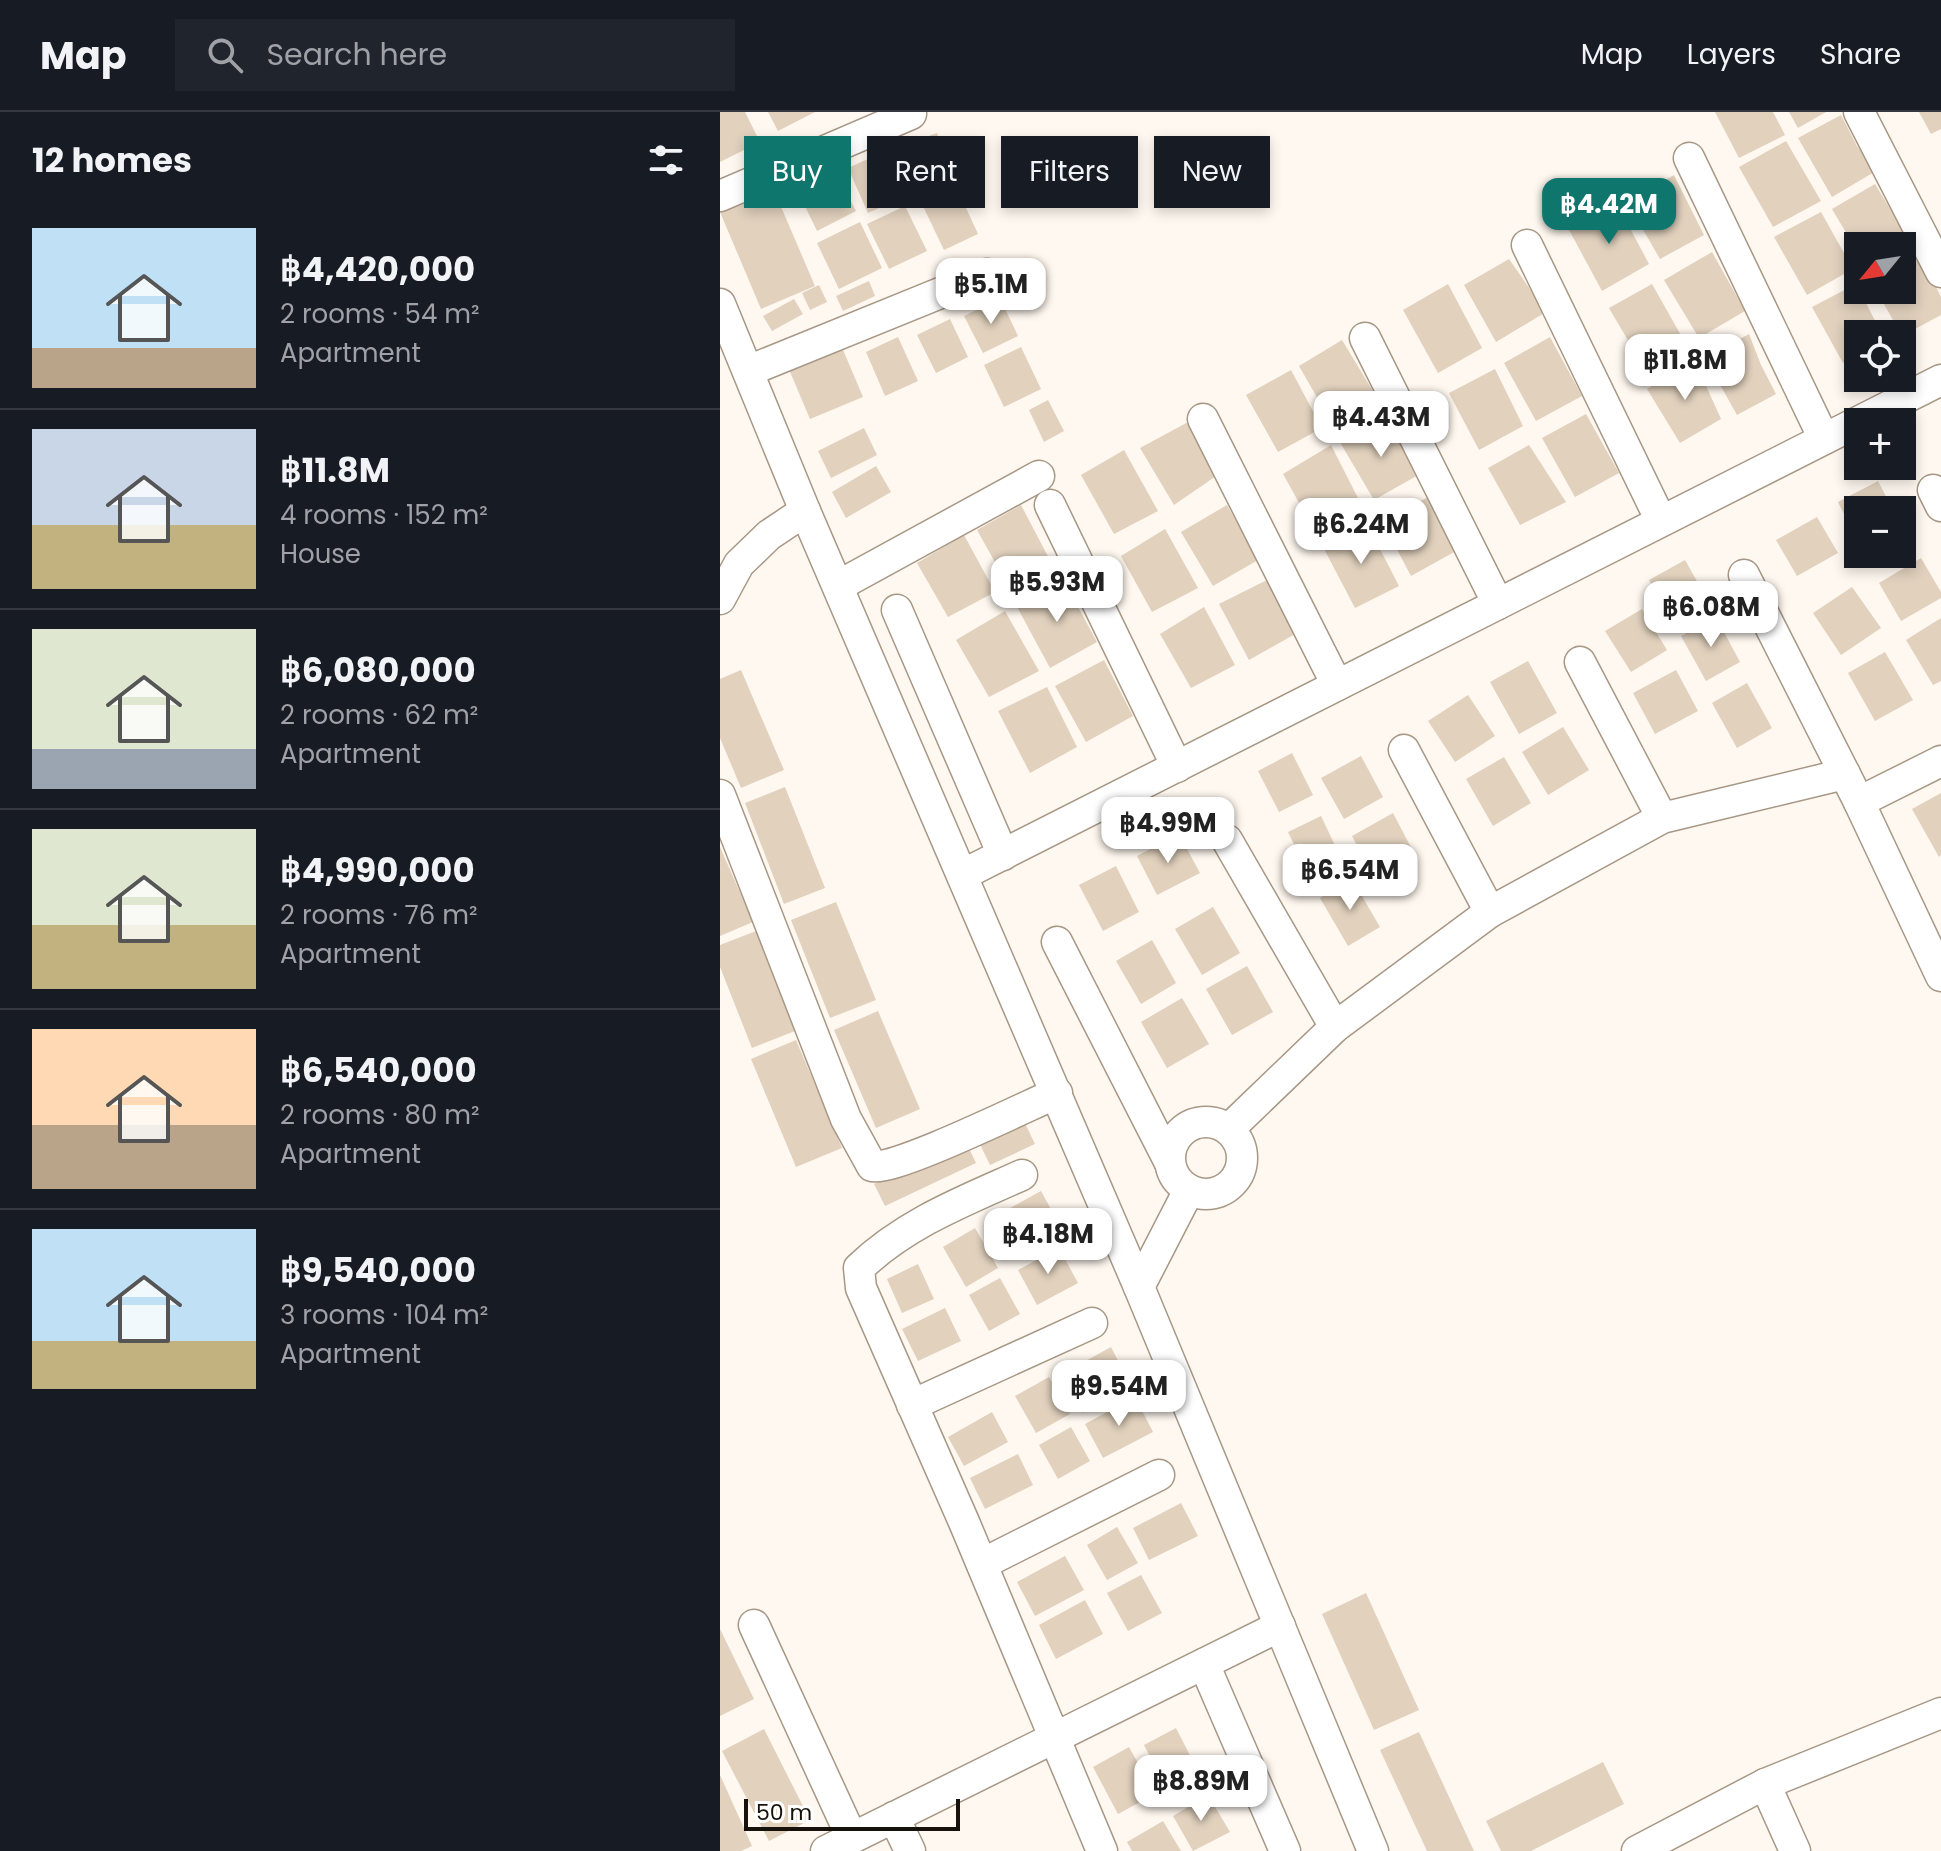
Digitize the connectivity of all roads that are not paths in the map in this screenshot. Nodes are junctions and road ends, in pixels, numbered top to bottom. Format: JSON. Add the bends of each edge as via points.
{"nodes":[{"id":1,"x":1859,"y":112,"type":"edge"},
{"id":2,"x":911,"y":114,"type":"dead end"},
{"id":3,"x":1689,"y":158,"type":"dead end"},
{"id":4,"x":720,"y":196,"type":"edge"},
{"id":5,"x":1527,"y":245,"type":"dead end"},
{"id":6,"x":1941,"y":272,"type":"edge"},
{"id":7,"x":987,"y":274,"type":"dead end"},
{"id":8,"x":720,"y":304,"type":"edge"},
{"id":9,"x":1365,"y":338,"type":"dead end"},
{"id":10,"x":748,"y":371,"type":"junction"},
{"id":11,"x":1941,"y":380,"type":"edge"},
{"id":12,"x":1203,"y":419,"type":"dead end"},
{"id":13,"x":1824,"y":439,"type":"junction"},
{"id":14,"x":1039,"y":476,"type":"dead end"},
{"id":15,"x":1050,"y":505,"type":"dead end"},
{"id":16,"x":805,"y":511,"type":"junction"},
{"id":17,"x":1661,"y":521,"type":"junction"},
{"id":18,"x":1744,"y":575,"type":"dead end"},
{"id":19,"x":838,"y":586,"type":"junction"},
{"id":20,"x":720,"y":599,"type":"edge"},
{"id":21,"x":1498,"y":604,"type":"junction"},
{"id":22,"x":897,"y":610,"type":"dead end"},
{"id":23,"x":1580,"y":662,"type":"dead end"},
{"id":24,"x":1337,"y":685,"type":"junction"},
{"id":25,"x":1404,"y":750,"type":"dead end"},
{"id":26,"x":1941,"y":761,"type":"edge"},
{"id":27,"x":1177,"y":767,"type":"junction"},
{"id":28,"x":1845,"y":774,"type":"junction"},
{"id":29,"x":720,"y":795,"type":"edge"},
{"id":30,"x":1859,"y":802,"type":"junction"},
{"id":31,"x":1662,"y":818,"type":"junction"},
{"id":32,"x":1227,"y":840,"type":"dead end"},
{"id":33,"x":1003,"y":855,"type":"junction"},
{"id":34,"x":962,"y":875,"type":"junction"},
{"id":35,"x":1490,"y":912,"type":"junction"},
{"id":36,"x":1057,"y":942,"type":"dead end"},
{"id":37,"x":1941,"y":976,"type":"edge"},
{"id":38,"x":1335,"y":1027,"type":"junction"},
{"id":39,"x":1057,"y":1093,"type":"junction"},
{"id":40,"x":1229,"y":1129,"type":"junction"},
{"id":41,"x":1169,"y":1161,"type":"junction"},
{"id":42,"x":1022,"y":1175,"type":"dead end"},
{"id":43,"x":1189,"y":1190,"type":"junction"},
{"id":44,"x":1139,"y":1287,"type":"junction"},
{"id":45,"x":1092,"y":1323,"type":"dead end"},
{"id":46,"x":912,"y":1405,"type":"junction"},
{"id":47,"x":1159,"y":1475,"type":"dead end"},
{"id":48,"x":982,"y":1564,"type":"junction"},
{"id":49,"x":754,"y":1625,"type":"dead end"},
{"id":50,"x":1280,"y":1626,"type":"junction"},
{"id":51,"x":1204,"y":1664,"type":"junction"},
{"id":52,"x":1941,"y":1713,"type":"edge"},
{"id":53,"x":1053,"y":1738,"type":"junction"},
{"id":54,"x":1765,"y":1784,"type":"junction"},
{"id":55,"x":894,"y":1817,"type":"junction"},
{"id":56,"x":839,"y":1844,"type":"edge"},
{"id":57,"x":910,"y":1851,"type":"edge"},
{"id":58,"x":1102,"y":1851,"type":"edge"},
{"id":59,"x":1285,"y":1851,"type":"edge"},
{"id":60,"x":1373,"y":1851,"type":"edge"},
{"id":61,"x":1637,"y":1851,"type":"edge"},
{"id":62,"x":1795,"y":1851,"type":"edge"}],
"edges":[{"from":1,"to":6,"type":"street"},
{"from":2,"to":4,"type":"street"},
{"from":3,"to":13,"type":"street"},
{"from":5,"to":17,"type":"street"},
{"from":7,"to":10,"type":"street"},
{"from":8,"to":10,"type":"street"},
{"from":9,"to":21,"type":"street"},
{"from":10,"to":16,"type":"street"},
{"from":11,"to":13,"type":"street"},
{"from":12,"to":24,"type":"street"},
{"from":13,"to":17,"type":"street"},
{"from":14,"to":19,"type":"street"},
{"from":15,"to":27,"type":"street"},
{"from":16,"to":19,"type":"street"},
{"from":16,"to":20,"type":"street","via":[[739,564]]},
{"from":17,"to":21,"type":"street"},
{"from":18,"to":28,"type":"street"},
{"from":19,"to":34,"type":"street"},
{"from":21,"to":24,"type":"street"},
{"from":22,"to":33,"type":"street"},
{"from":23,"to":31,"type":"street"},
{"from":24,"to":27,"type":"street"},
{"from":25,"to":35,"type":"street"},
{"from":26,"to":30,"type":"street"},
{"from":27,"to":33,"type":"street"},
{"from":28,"to":30,"type":"street"},
{"from":28,"to":31,"type":"street"},
{"from":29,"to":39,"type":"street","via":[[846,1119],[872,1166],[919,1154]]},
{"from":30,"to":37,"type":"street"},
{"from":31,"to":35,"type":"street"},
{"from":32,"to":38,"type":"street"},
{"from":33,"to":34,"type":"street"},
{"from":34,"to":39,"type":"street"},
{"from":35,"to":38,"type":"street"},
{"from":36,"to":41,"type":"street"},
{"from":38,"to":40,"type":"street"},
{"from":39,"to":44,"type":"street"},
{"from":40,"to":41,"type":"street","via":[[1218,1123],[1194,1123],[1175,1138]]},
{"from":40,"to":43,"type":"street","via":[[1242,1149],[1240,1173],[1213,1194]]},
{"from":41,"to":43,"type":"street"},
{"from":42,"to":46,"type":"street","via":[[924,1219],[859,1268],[861,1288]]},
{"from":43,"to":44,"type":"street"},
{"from":44,"to":50,"type":"street"},
{"from":45,"to":46,"type":"street"},
{"from":46,"to":48,"type":"street"},
{"from":47,"to":48,"type":"street"},
{"from":48,"to":53,"type":"street"},
{"from":49,"to":56,"type":"street"},
{"from":50,"to":51,"type":"street"},
{"from":50,"to":60,"type":"street"},
{"from":51,"to":53,"type":"street"},
{"from":51,"to":59,"type":"street"},
{"from":52,"to":54,"type":"street"},
{"from":53,"to":55,"type":"street"},
{"from":53,"to":58,"type":"street"},
{"from":54,"to":61,"type":"street"},
{"from":54,"to":62,"type":"street"},
{"from":55,"to":56,"type":"street"},
{"from":55,"to":57,"type":"street"}]}
